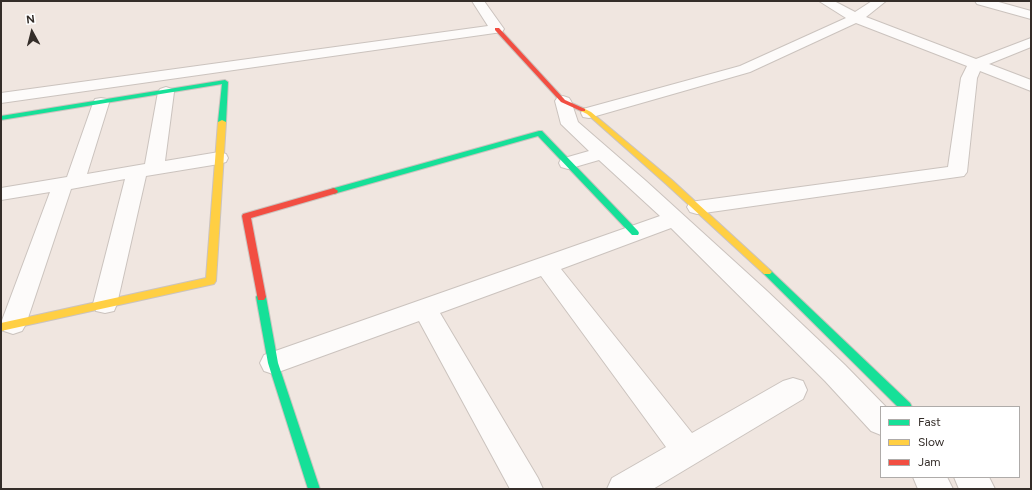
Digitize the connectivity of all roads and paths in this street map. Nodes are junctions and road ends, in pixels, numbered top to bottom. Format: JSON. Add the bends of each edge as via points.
{"nodes":[{"id":1,"x":478,"y":1,"type":"edge"},
{"id":2,"x":825,"y":1,"type":"edge"},
{"id":3,"x":880,"y":1,"type":"edge"},
{"id":4,"x":981,"y":1,"type":"edge"},
{"id":5,"x":1031,"y":15,"type":"edge"},
{"id":6,"x":856,"y":18,"type":"junction"},
{"id":7,"x":496,"y":29,"type":"junction"},
{"id":8,"x":1031,"y":42,"type":"edge"},
{"id":9,"x":975,"y":65,"type":"junction"},
{"id":10,"x":150,"y":71,"type":"junction"},
{"id":11,"x":123,"y":75,"type":"junction"},
{"id":12,"x":1,"y":84,"type":"edge"},
{"id":13,"x":1031,"y":86,"type":"edge"},
{"id":14,"x":166,"y":92,"type":"junction"},
{"id":15,"x":144,"y":96,"type":"junction"},
{"id":16,"x":1,"y":98,"type":"edge"},
{"id":17,"x":108,"y":102,"type":"junction"},
{"id":18,"x":563,"y":102,"type":"junction"},
{"id":19,"x":588,"y":113,"type":"junction"},
{"id":20,"x":1,"y":118,"type":"edge"},
{"id":21,"x":602,"y":153,"type":"junction"},
{"id":22,"x":220,"y":158,"type":"junction"},
{"id":23,"x":568,"y":163,"type":"junction"},
{"id":24,"x":145,"y":170,"type":"junction"},
{"id":25,"x":69,"y":183,"type":"junction"},
{"id":26,"x":1,"y":194,"type":"edge"},
{"id":27,"x":697,"y":207,"type":"junction"},
{"id":28,"x":674,"y":219,"type":"junction"},
{"id":29,"x":635,"y":233,"type":"junction"},
{"id":30,"x":545,"y":265,"type":"junction"},
{"id":31,"x":105,"y":304,"type":"junction"},
{"id":32,"x":424,"y":308,"type":"junction"},
{"id":33,"x":7,"y":326,"type":"edge"},
{"id":34,"x":273,"y":362,"type":"junction"},
{"id":35,"x":793,"y":390,"type":"dead end"},
{"id":36,"x":905,"y":406,"type":"edge"},
{"id":37,"x":880,"y":421,"type":"edge"},
{"id":38,"x":688,"y":452,"type":"junction"},
{"id":39,"x":929,"y":478,"type":"edge"},
{"id":40,"x":970,"y":478,"type":"edge"},
{"id":41,"x":314,"y":489,"type":"edge"},
{"id":42,"x":527,"y":489,"type":"edge"},
{"id":43,"x":623,"y":489,"type":"edge"},
{"id":44,"x":937,"y":489,"type":"edge"},
{"id":45,"x":979,"y":489,"type":"edge"}],
"edges":[{"from":1,"to":7,"type":"street"},
{"from":2,"to":6,"type":"street"},
{"from":3,"to":6,"type":"street"},
{"from":4,"to":5,"type":"street"},
{"from":6,"to":9,"type":"street"},
{"from":6,"to":19,"type":"street","via":[[745,69]]},
{"from":7,"to":10,"type":"street"},
{"from":7,"to":18,"type":"street"},
{"from":8,"to":9,"type":"street"},
{"from":9,"to":13,"type":"street"},
{"from":9,"to":27,"type":"street","via":[[970,78],[957,172]]},
{"from":10,"to":11,"type":"street"},
{"from":10,"to":15,"type":"street"},
{"from":11,"to":12,"type":"street"},
{"from":11,"to":16,"type":"street"},
{"from":11,"to":17,"type":"street"},
{"from":14,"to":15,"type":"street"},
{"from":14,"to":22,"type":"street","via":[[225,82]]},
{"from":14,"to":24,"type":"street"},
{"from":15,"to":17,"type":"street"},
{"from":17,"to":20,"type":"street"},
{"from":17,"to":25,"type":"street"},
{"from":18,"to":19,"type":"street"},
{"from":18,"to":21,"type":"street","via":[[570,124]]},
{"from":19,"to":27,"type":"street"},
{"from":21,"to":23,"type":"street"},
{"from":21,"to":28,"type":"street"},
{"from":22,"to":24,"type":"street"},
{"from":22,"to":31,"type":"street","via":[[211,281]]},
{"from":23,"to":29,"type":"street"},
{"from":23,"to":34,"type":"street","via":[[539,133],[246,216]]},
{"from":24,"to":25,"type":"street"},
{"from":24,"to":31,"type":"street"},
{"from":25,"to":26,"type":"street"},
{"from":25,"to":33,"type":"street"},
{"from":27,"to":36,"type":"street","via":[[786,289]]},
{"from":28,"to":29,"type":"street"},
{"from":28,"to":37,"type":"street","via":[[835,373]]},
{"from":29,"to":30,"type":"street"},
{"from":30,"to":32,"type":"street"},
{"from":30,"to":38,"type":"street"},
{"from":31,"to":33,"type":"street"},
{"from":32,"to":34,"type":"street"},
{"from":32,"to":42,"type":"street"},
{"from":34,"to":41,"type":"street"},
{"from":35,"to":38,"type":"street"},
{"from":38,"to":43,"type":"street"},
{"from":39,"to":44,"type":"street"},
{"from":40,"to":45,"type":"street"}]}
